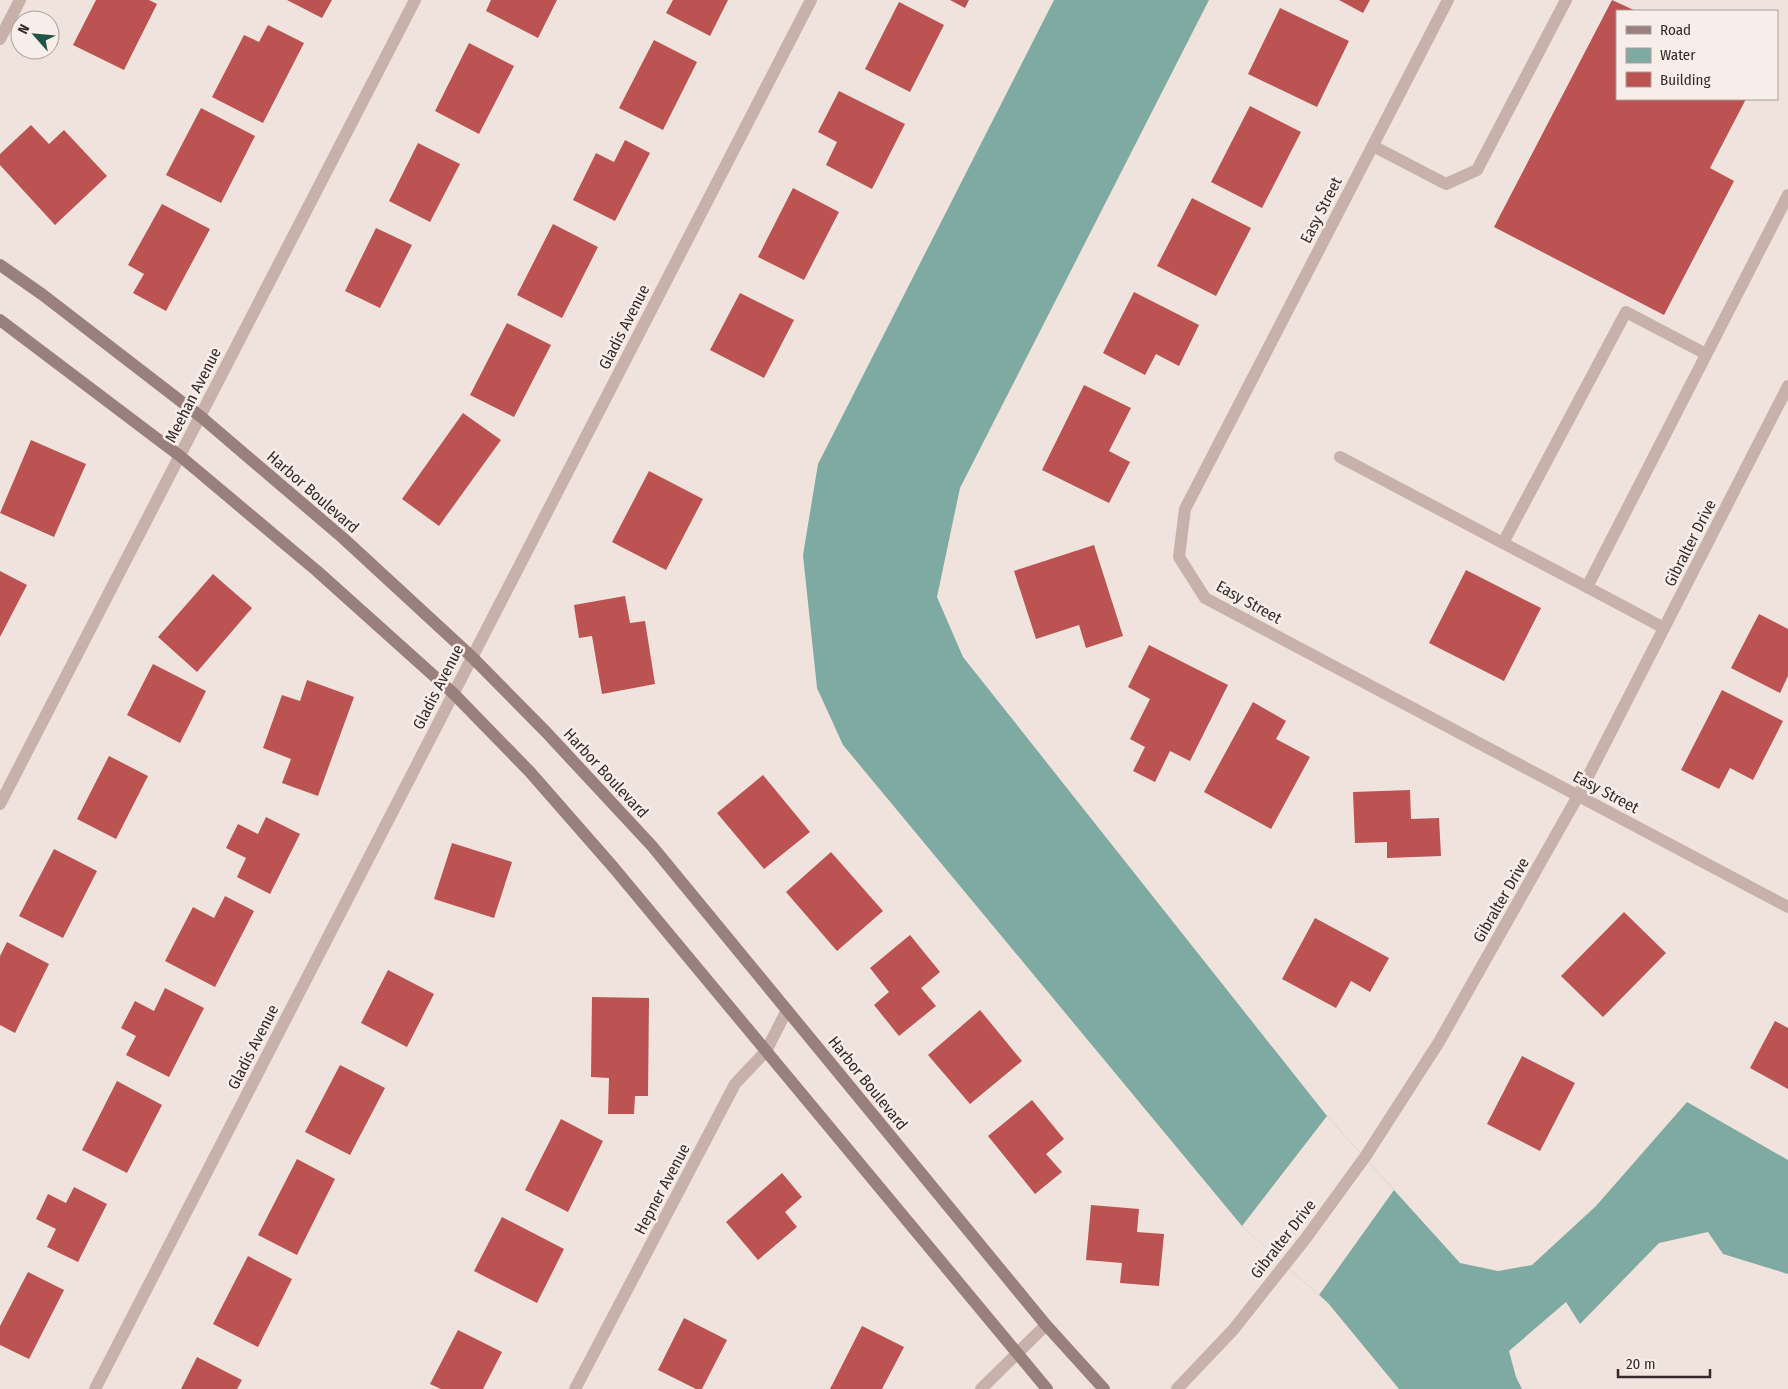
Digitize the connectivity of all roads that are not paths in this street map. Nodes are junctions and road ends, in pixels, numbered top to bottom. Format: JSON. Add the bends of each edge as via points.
{"nodes":[{"id":1,"x":20,"y":0,"type":"edge"},
{"id":2,"x":415,"y":0,"type":"edge"},
{"id":3,"x":811,"y":0,"type":"edge"},
{"id":4,"x":1448,"y":0,"type":"edge"},
{"id":5,"x":1566,"y":0,"type":"edge"},
{"id":6,"x":0,"y":39,"type":"edge"},
{"id":7,"x":1373,"y":146,"type":"junction"},
{"id":8,"x":1788,"y":195,"type":"edge"},
{"id":9,"x":0,"y":265,"type":"edge"},
{"id":10,"x":0,"y":320,"type":"edge"},
{"id":11,"x":1706,"y":354,"type":"junction"},
{"id":12,"x":1788,"y":386,"type":"edge"},
{"id":13,"x":200,"y":416,"type":"junction"},
{"id":14,"x":180,"y":456,"type":"junction"},
{"id":15,"x":1340,"y":457,"type":"dead end"},
{"id":16,"x":1503,"y":543,"type":"junction"},
{"id":17,"x":1588,"y":587,"type":"junction"},
{"id":18,"x":1664,"y":628,"type":"junction"},
{"id":19,"x":472,"y":656,"type":"junction"},
{"id":20,"x":453,"y":693,"type":"junction"},
{"id":21,"x":1578,"y":796,"type":"junction"},
{"id":22,"x":0,"y":804,"type":"edge"},
{"id":23,"x":1788,"y":907,"type":"edge"},
{"id":24,"x":787,"y":1010,"type":"junction"},
{"id":25,"x":766,"y":1051,"type":"junction"},
{"id":26,"x":1046,"y":1325,"type":"junction"},
{"id":27,"x":1016,"y":1354,"type":"junction"},
{"id":28,"x":95,"y":1389,"type":"edge"},
{"id":29,"x":576,"y":1389,"type":"edge"},
{"id":30,"x":981,"y":1389,"type":"edge"},
{"id":31,"x":1047,"y":1389,"type":"edge"},
{"id":32,"x":1104,"y":1389,"type":"edge"},
{"id":33,"x":1177,"y":1389,"type":"edge"}],
"edges":[{"from":1,"to":6,"type":"street"},
{"from":2,"to":13,"type":"street","name":"Meehan Avenue"},
{"from":3,"to":19,"type":"street","name":"Gladis Avenue"},
{"from":4,"to":7,"type":"street","name":"Easy Street"},
{"from":5,"to":7,"type":"street","via":[[1478,170],[1446,184]]},
{"from":7,"to":21,"type":"street","name":"Easy Street","via":[[1185,509],[1179,557],[1205,598]]},
{"from":8,"to":11,"type":"street"},
{"from":9,"to":13,"type":"street","name":"Harbor Boulevard"},
{"from":10,"to":14,"type":"street"},
{"from":11,"to":16,"type":"street","via":[[1626,312]]},
{"from":11,"to":17,"type":"street"},
{"from":12,"to":18,"type":"street","name":"Gibralter Drive"},
{"from":13,"to":14,"type":"street","name":"Meehan Avenue"},
{"from":13,"to":19,"type":"street","name":"Harbor Boulevard","via":[[343,538]]},
{"from":14,"to":20,"type":"street"},
{"from":14,"to":22,"type":"street","name":"Meehan Avenue"},
{"from":15,"to":16,"type":"street"},
{"from":16,"to":17,"type":"street"},
{"from":17,"to":18,"type":"street"},
{"from":18,"to":21,"type":"street","name":"Gibralter Drive"},
{"from":19,"to":20,"type":"street","name":"Gladis Avenue"},
{"from":19,"to":24,"type":"street","name":"Harbor Boulevard","via":[[652,846]]},
{"from":20,"to":25,"type":"street","via":[[530,772],[608,860]]},
{"from":20,"to":28,"type":"street","name":"Gladis Avenue"},
{"from":21,"to":23,"type":"street","name":"Easy Street"},
{"from":21,"to":33,"type":"street","name":"Gibralter Drive","via":[[1439,1042],[1365,1158],[1232,1330]]},
{"from":24,"to":25,"type":"street","name":"Hepner Avenue"},
{"from":24,"to":26,"type":"street","name":"Harbor Boulevard"},
{"from":25,"to":27,"type":"street"},
{"from":25,"to":29,"type":"street","name":"Hepner Avenue","via":[[735,1084]]},
{"from":26,"to":27,"type":"street"},
{"from":26,"to":32,"type":"street","name":"Harbor Boulevard"},
{"from":27,"to":30,"type":"street"},
{"from":27,"to":31,"type":"street"}]}
